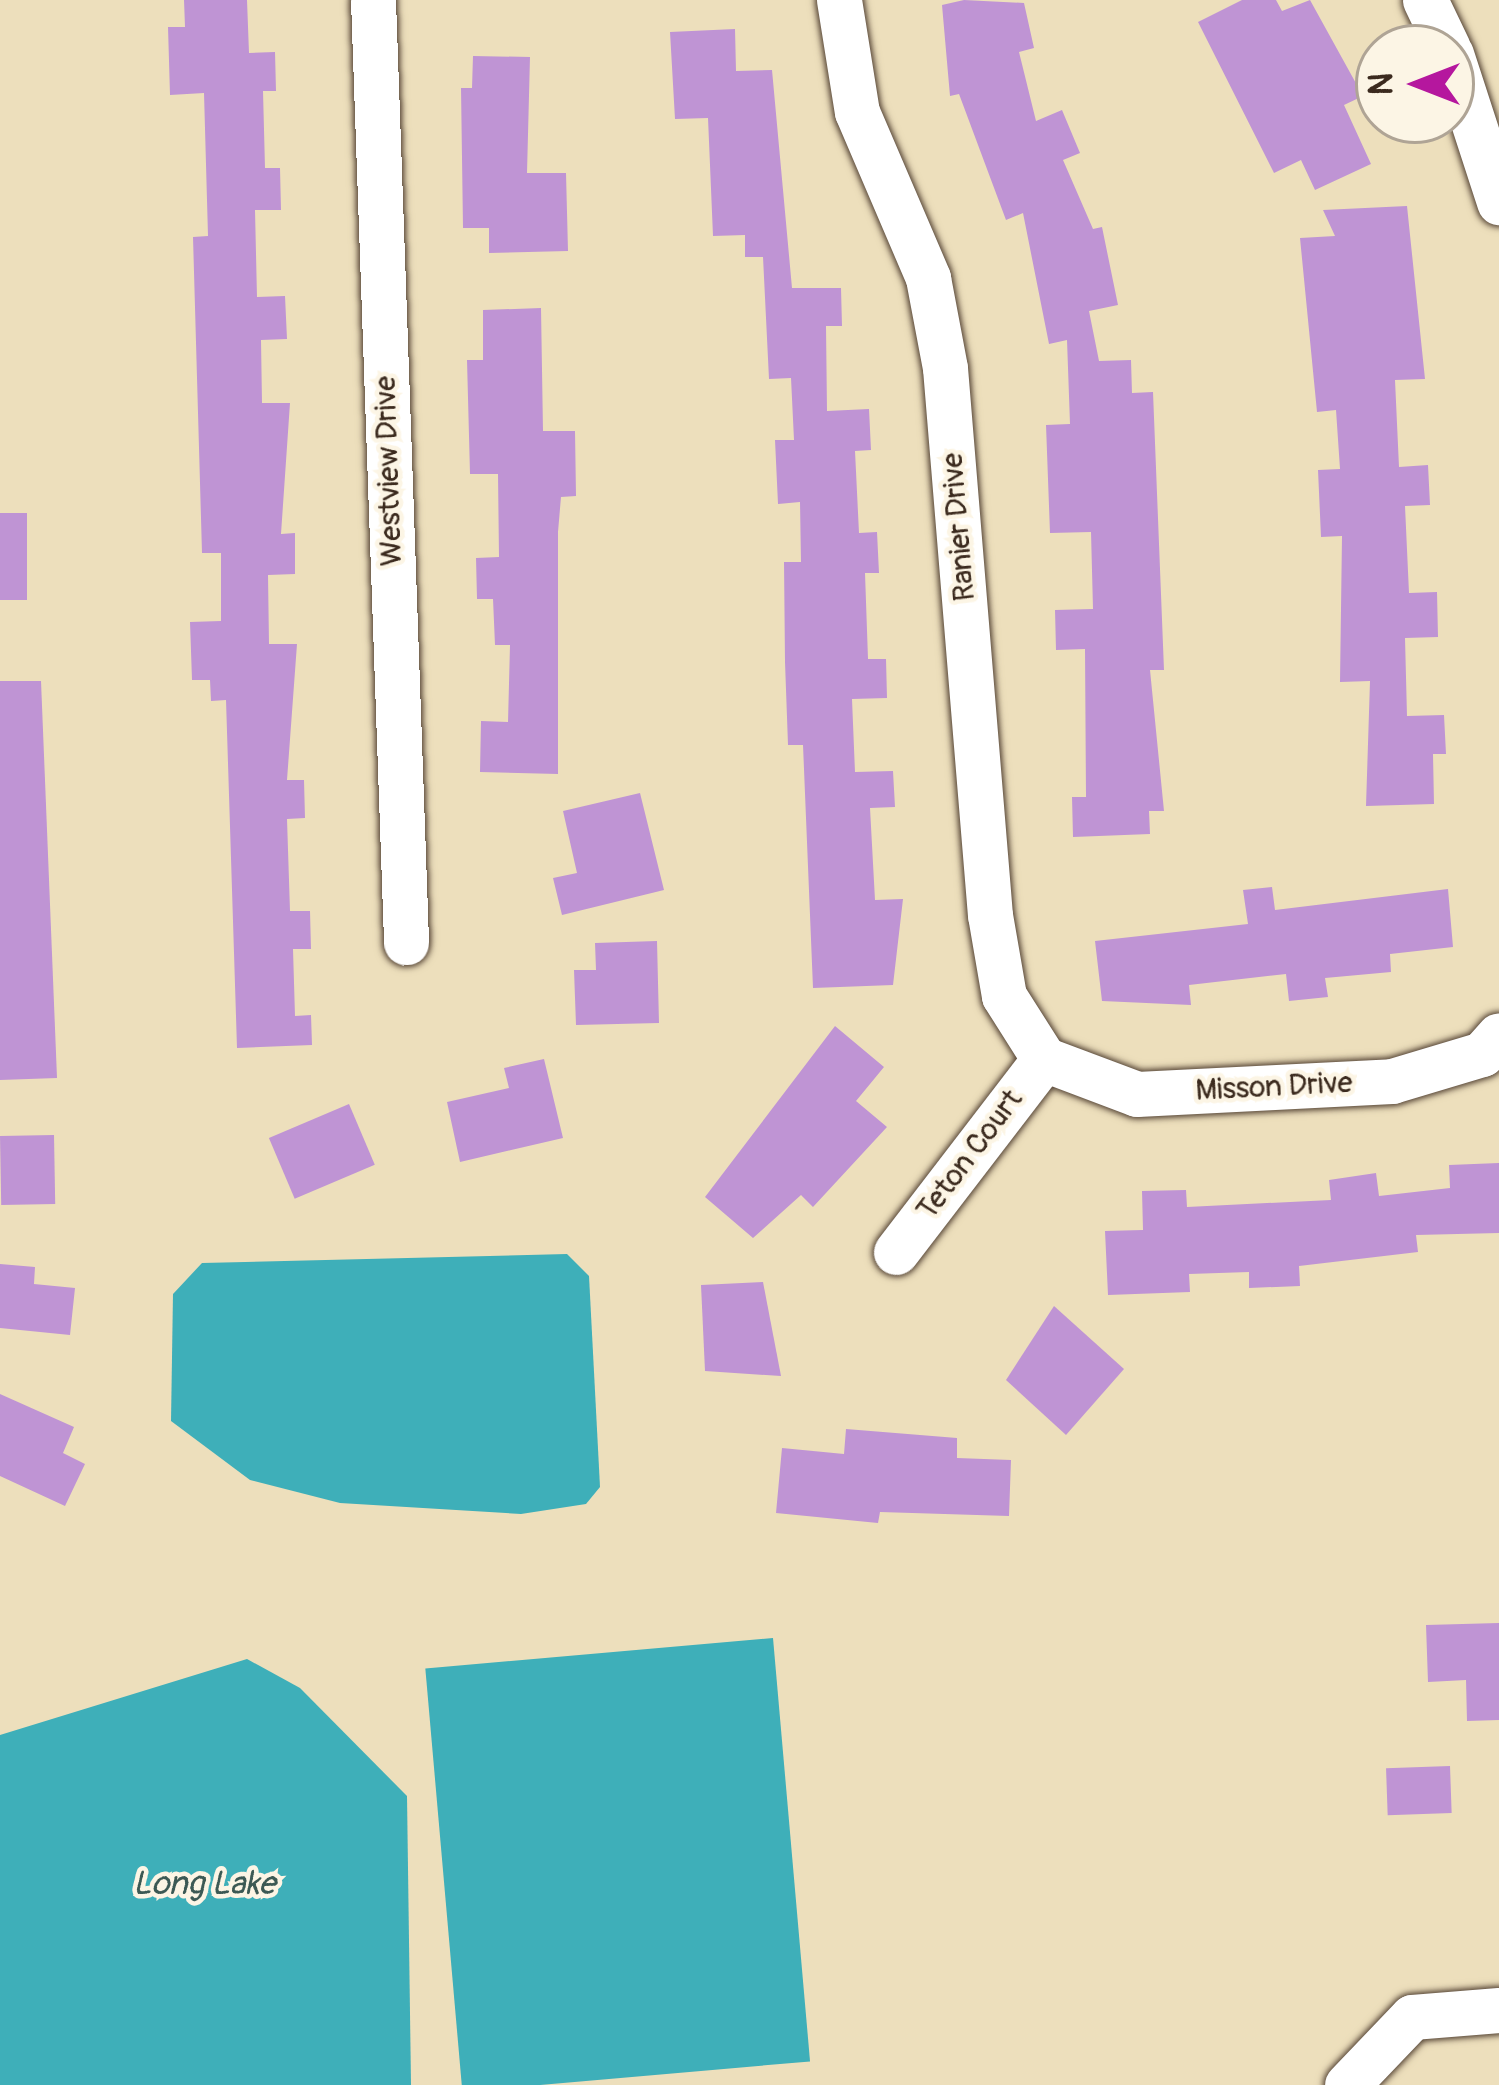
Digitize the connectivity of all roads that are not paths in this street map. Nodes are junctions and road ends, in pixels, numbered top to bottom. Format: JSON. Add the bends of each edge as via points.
{"nodes":[{"id":1,"x":373,"y":0,"type":"edge"},
{"id":2,"x":838,"y":0,"type":"edge"},
{"id":3,"x":1475,"y":128,"type":"edge"},
{"id":4,"x":1499,"y":202,"type":"edge"},
{"id":5,"x":406,"y":942,"type":"dead end"},
{"id":6,"x":1499,"y":1035,"type":"edge"},
{"id":7,"x":1044,"y":1059,"type":"junction"},
{"id":8,"x":896,"y":1252,"type":"dead end"},
{"id":9,"x":1499,"y":2010,"type":"edge"},
{"id":10,"x":1347,"y":2085,"type":"edge"}],
"edges":[{"from":1,"to":5,"type":"street","name":"Westview Drive"},
{"from":2,"to":7,"type":"street","name":"Ranier Drive","via":[[856,112],[928,278],[941,345],[991,915],[1004,995]]},
{"from":3,"to":4,"type":"street"},
{"from":6,"to":7,"type":"street","name":"Misson Drive","via":[[1482,1054],[1392,1081],[1161,1093]]},
{"from":7,"to":8,"type":"street","name":"Teton Court"},
{"from":9,"to":10,"type":"street","via":[[1412,2017]]}]}
